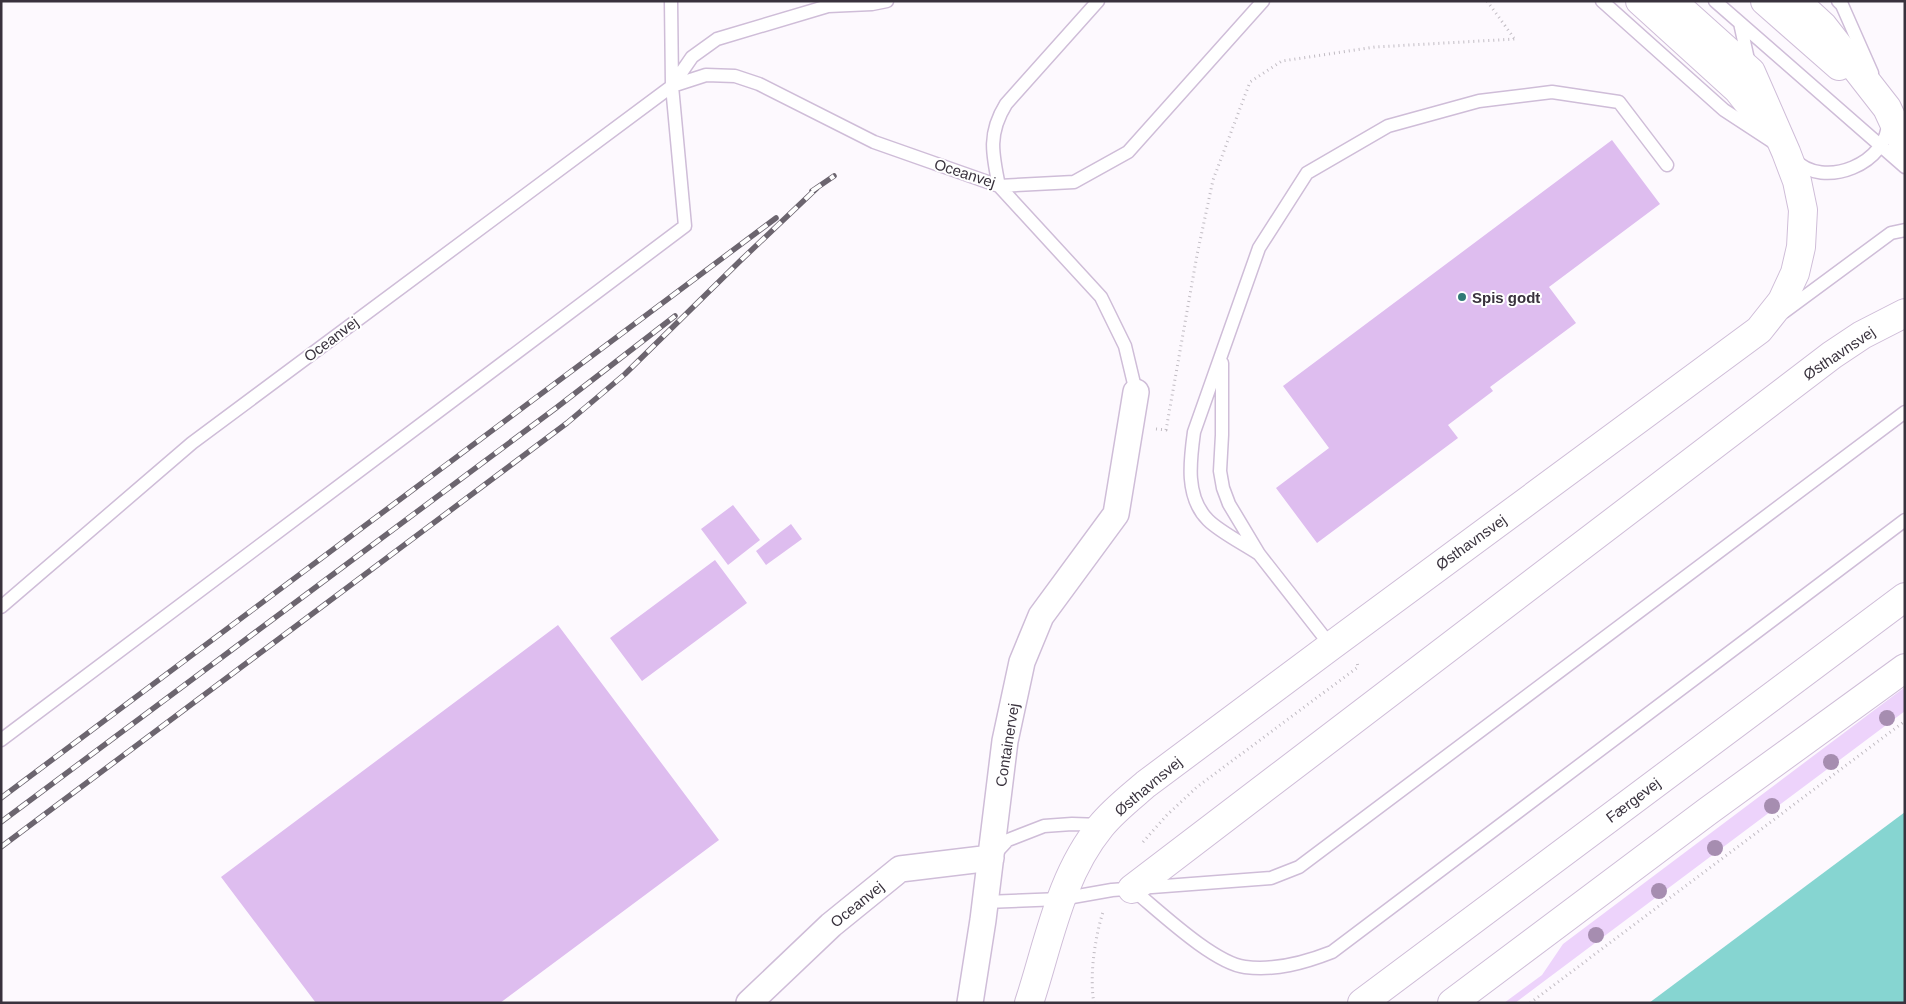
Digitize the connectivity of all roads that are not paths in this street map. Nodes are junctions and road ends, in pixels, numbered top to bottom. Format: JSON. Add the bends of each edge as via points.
{"nodes":[{"id":1,"x":671,"y":1,"type":"edge"},
{"id":2,"x":887,"y":1,"type":"edge"},
{"id":3,"x":1098,"y":1,"type":"edge"},
{"id":4,"x":1263,"y":1,"type":"edge"},
{"id":5,"x":1602,"y":1,"type":"edge"},
{"id":6,"x":1640,"y":1,"type":"edge"},
{"id":7,"x":1672,"y":1,"type":"edge"},
{"id":8,"x":1715,"y":1,"type":"edge"},
{"id":9,"x":1765,"y":1,"type":"edge"},
{"id":10,"x":1796,"y":1,"type":"edge"},
{"id":11,"x":1838,"y":1,"type":"edge"},
{"id":12,"x":831,"y":4,"type":"edge"},
{"id":13,"x":1740,"y":23,"type":"junction"},
{"id":14,"x":1751,"y":72,"type":"junction"},
{"id":15,"x":672,"y":86,"type":"junction"},
{"id":16,"x":1887,"y":108,"type":"junction"},
{"id":17,"x":1893,"y":147,"type":"edge"},
{"id":18,"x":1786,"y":152,"type":"junction"},
{"id":19,"x":1667,"y":165,"type":"dead end"},
{"id":20,"x":1905,"y":167,"type":"edge"},
{"id":21,"x":999,"y":186,"type":"junction"},
{"id":22,"x":1905,"y":230,"type":"edge"},
{"id":23,"x":1905,"y":313,"type":"edge"},
{"id":24,"x":1759,"y":330,"type":"junction"},
{"id":25,"x":1222,"y":353,"type":"junction"},
{"id":26,"x":1136,"y":392,"type":"joint"},
{"id":27,"x":1905,"y":412,"type":"edge"},
{"id":28,"x":1905,"y":520,"type":"edge"},
{"id":29,"x":1259,"y":554,"type":"junction"},
{"id":30,"x":1905,"y":597,"type":"edge"},
{"id":31,"x":1,"y":607,"type":"edge"},
{"id":32,"x":1331,"y":646,"type":"junction"},
{"id":33,"x":1905,"y":668,"type":"edge"},
{"id":34,"x":1,"y":740,"type":"edge"},
{"id":35,"x":1102,"y":825,"type":"junction"},
{"id":36,"x":991,"y":858,"type":"junction"},
{"id":37,"x":1132,"y":889,"type":"junction"},
{"id":38,"x":1061,"y":899,"type":"junction"},
{"id":39,"x":986,"y":902,"type":"junction"},
{"id":40,"x":1045,"y":954,"type":"junction"},
{"id":41,"x":749,"y":1003,"type":"edge"},
{"id":42,"x":970,"y":1003,"type":"edge"},
{"id":43,"x":1029,"y":1003,"type":"edge"},
{"id":44,"x":1048,"y":1003,"type":"edge"},
{"id":45,"x":1362,"y":1003,"type":"edge"},
{"id":46,"x":1452,"y":1003,"type":"edge"}],
"edges":[{"from":1,"to":15,"type":"lane"},
{"from":2,"to":12,"type":"lane","name":"Oceanvej"},
{"from":3,"to":21,"type":"lane","via":[[1006,104],[997,119],[992,143]]},
{"from":4,"to":21,"type":"lane","name":"Oceanvej","via":[[1128,152],[1074,182]]},
{"from":5,"to":18,"type":"lane","via":[[1724,110]]},
{"from":6,"to":18,"type":"street","name":"Østhavnsvej","via":[[1738,90]]},
{"from":7,"to":14,"type":"street","name":"Østhavnsvej"},
{"from":8,"to":13,"type":"lane"},
{"from":9,"to":16,"type":"street"},
{"from":10,"to":16,"type":"street","via":[[1823,26]]},
{"from":11,"to":16,"type":"lane"},
{"from":12,"to":15,"type":"lane","name":"Oceanvej","via":[[717,39],[692,57]]},
{"from":13,"to":14,"type":"lane"},
{"from":13,"to":17,"type":"lane"},
{"from":14,"to":18,"type":"street","name":"Østhavnsvej"},
{"from":15,"to":21,"type":"lane","name":"Oceanvej","via":[[706,75],[735,76],[760,84],[874,142]]},
{"from":15,"to":31,"type":"lane","name":"Oceanvej","via":[[192,443]]},
{"from":15,"to":34,"type":"lane","via":[[685,226]]},
{"from":16,"to":17,"type":"street"},
{"from":17,"to":18,"type":"lane","via":[[1840,172],[1814,172],[1799,165]]},
{"from":17,"to":20,"type":"lane"},
{"from":18,"to":24,"type":"street","name":"Østhavnsvej","via":[[1803,210],[1801,247],[1795,274],[1782,301]]},
{"from":19,"to":25,"type":"lane","via":[[1619,102],[1552,92],[1479,101],[1388,126],[1307,173],[1259,248]]},
{"from":21,"to":26,"type":"lane","via":[[1101,296],[1124,346]]},
{"from":22,"to":24,"type":"lane","via":[[1891,233]]},
{"from":23,"to":37,"type":"street","name":"Østhavnsvej","via":[[1832,355]]},
{"from":24,"to":32,"type":"street","name":"Østhavnsvej"},
{"from":25,"to":29,"type":"lane","via":[[1220,471],[1223,488]]},
{"from":25,"to":29,"type":"lane","via":[[1194,432],[1190,470],[1194,499],[1208,521]]},
{"from":26,"to":36,"type":"street","name":"Containervej","via":[[1116,514],[1041,616],[1022,662],[1005,741]]},
{"from":27,"to":37,"type":"lane","via":[[1299,867],[1271,878]]},
{"from":28,"to":37,"type":"lane","via":[[1332,952],[1274,968],[1243,967],[1213,955]]},
{"from":29,"to":32,"type":"lane"},
{"from":30,"to":45,"type":"street","name":"Færgevej"},
{"from":32,"to":35,"type":"street","name":"Østhavnsvej","via":[[1146,784]]},
{"from":33,"to":46,"type":"street"},
{"from":35,"to":36,"type":"lane","via":[[1044,826],[1008,840]]},
{"from":35,"to":38,"type":"street","name":"Østhavnsvej","via":[[1069,878]]},
{"from":36,"to":39,"type":"street","name":"Containervej"},
{"from":36,"to":41,"type":"street","name":"Oceanvej","via":[[900,869],[831,924]]},
{"from":37,"to":38,"type":"lane"},
{"from":38,"to":39,"type":"lane"},
{"from":38,"to":40,"type":"street","name":"Østhavnsvej"},
{"from":39,"to":42,"type":"street","name":"Containervej"},
{"from":40,"to":43,"type":"street","name":"Østhavnsvej"},
{"from":40,"to":44,"type":"street","name":"Østhavnsvej"}]}
